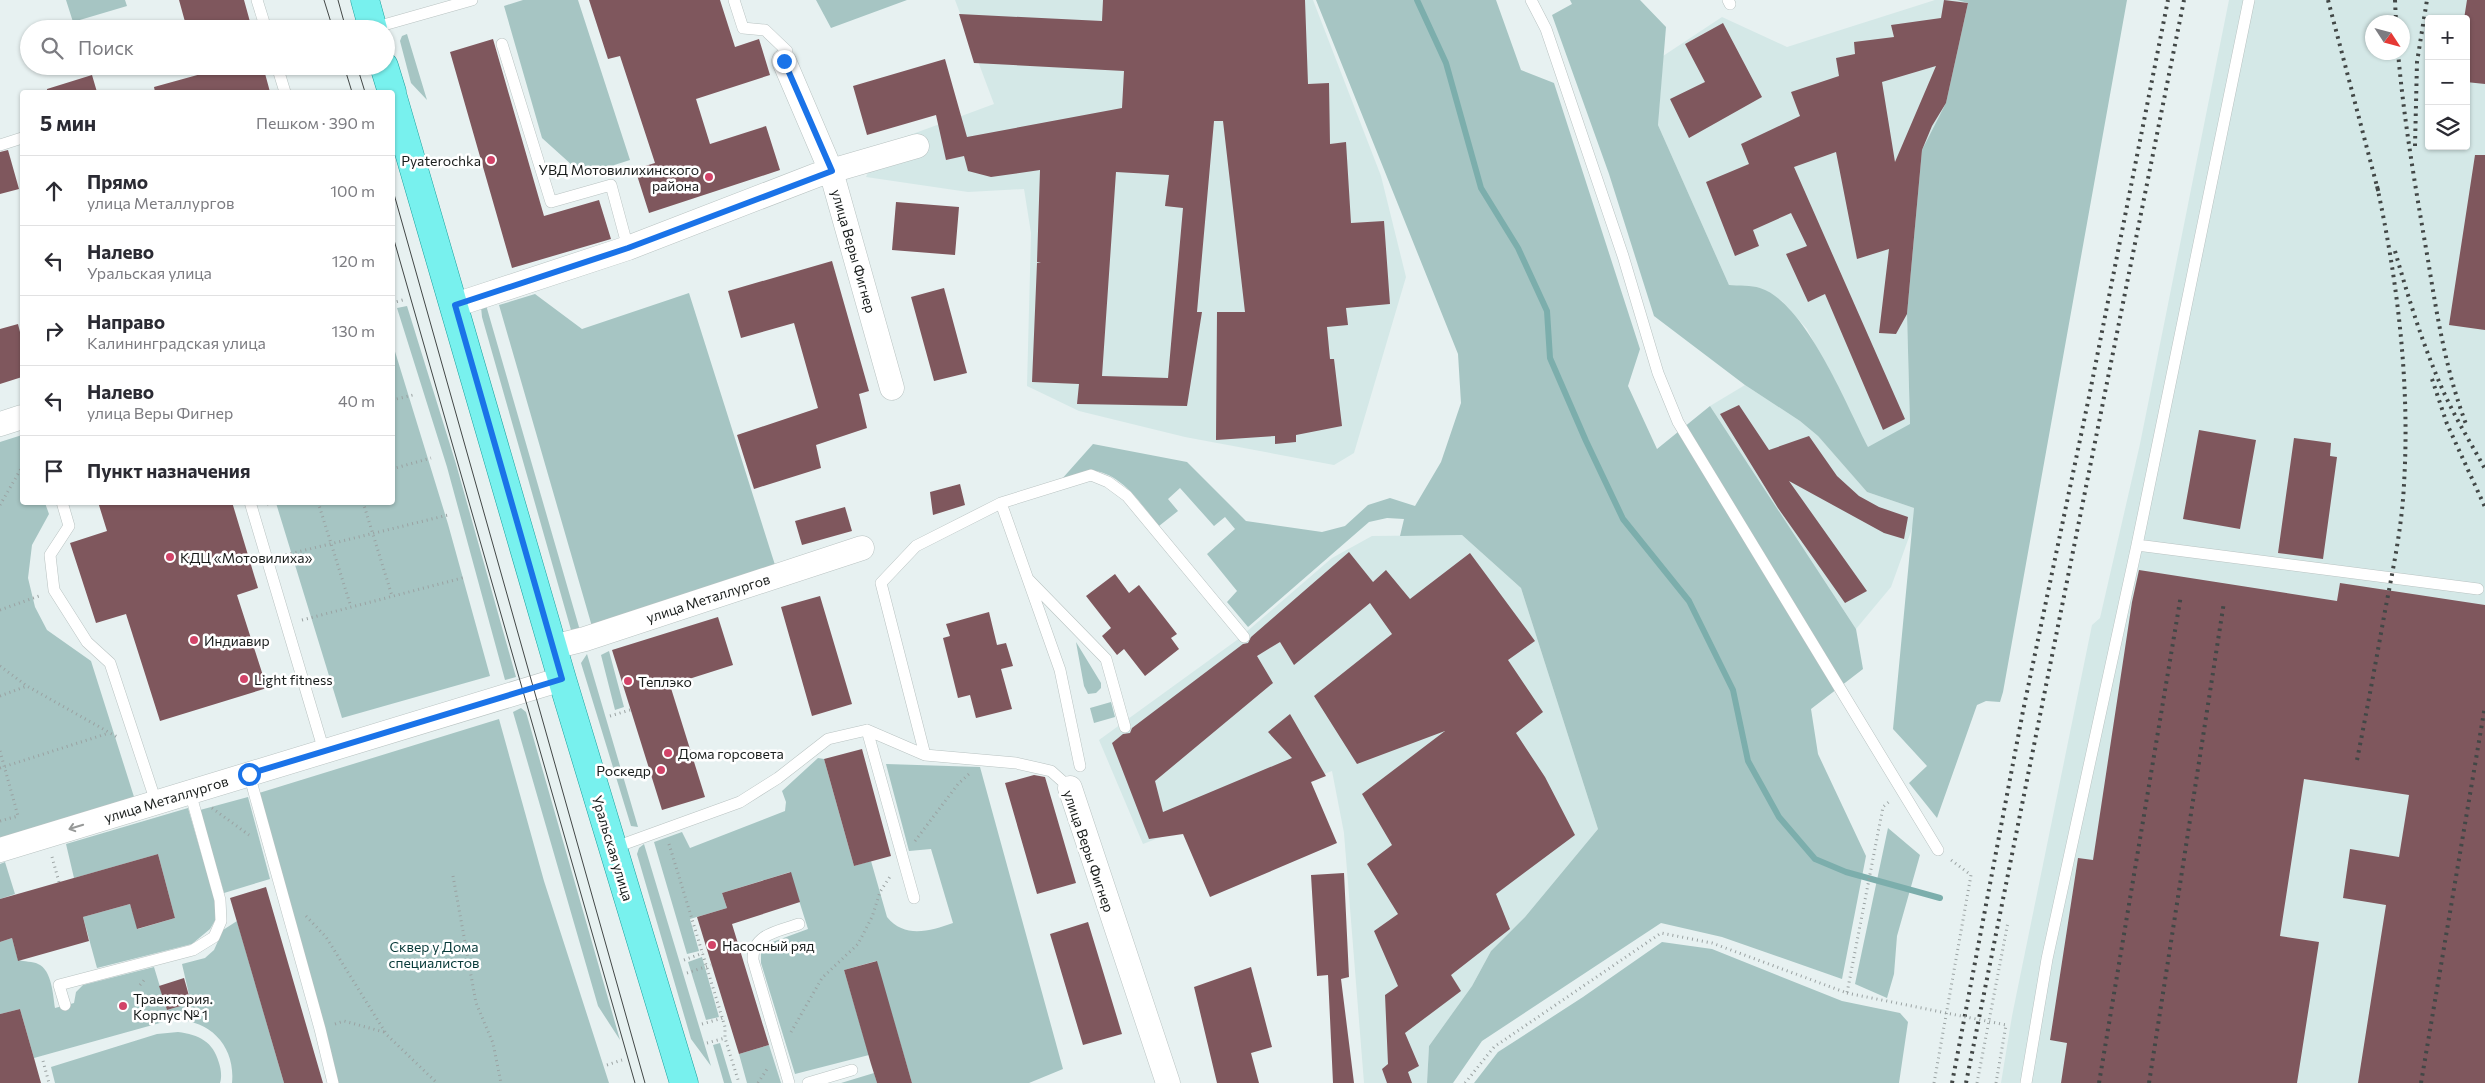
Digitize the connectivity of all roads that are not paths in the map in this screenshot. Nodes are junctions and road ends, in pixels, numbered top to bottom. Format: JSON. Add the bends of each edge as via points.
{"nodes":[{"id":1,"x":257,"y":0,"type":"edge"},
{"id":2,"x":365,"y":0,"type":"edge"},
{"id":3,"x":472,"y":0,"type":"edge"},
{"id":4,"x":734,"y":0,"type":"edge"},
{"id":5,"x":1531,"y":0,"type":"edge"},
{"id":6,"x":2249,"y":0,"type":"edge"},
{"id":7,"x":263,"y":20,"type":"edge"},
{"id":8,"x":371,"y":20,"type":"edge"},
{"id":9,"x":395,"y":22,"type":"edge"},
{"id":10,"x":502,"y":44,"type":"dead end"},
{"id":11,"x":786,"y":56,"type":"joint"},
{"id":12,"x":280,"y":75,"type":"edge"},
{"id":13,"x":387,"y":75,"type":"edge"},
{"id":14,"x":284,"y":90,"type":"edge"},
{"id":15,"x":391,"y":90,"type":"edge"},
{"id":16,"x":395,"y":103,"type":"edge"},
{"id":17,"x":20,"y":139,"type":"edge"},
{"id":18,"x":0,"y":145,"type":"edge"},
{"id":19,"x":917,"y":146,"type":"dead end"},
{"id":20,"x":832,"y":171,"type":"junction"},
{"id":21,"x":628,"y":248,"type":"junction"},
{"id":22,"x":455,"y":305,"type":"junction"},
{"id":23,"x":892,"y":388,"type":"dead end"},
{"id":24,"x":20,"y":418,"type":"edge"},
{"id":25,"x":0,"y":424,"type":"edge"},
{"id":26,"x":1001,"y":503,"type":"junction"},
{"id":27,"x":63,"y":505,"type":"edge"},
{"id":28,"x":251,"y":505,"type":"edge"},
{"id":29,"x":2137,"y":545,"type":"junction"},
{"id":30,"x":862,"y":548,"type":"dead end"},
{"id":31,"x":1025,"y":576,"type":"junction"},
{"id":32,"x":2478,"y":589,"type":"dead end"},
{"id":33,"x":1244,"y":637,"type":"dead end"},
{"id":34,"x":553,"y":647,"type":"junction"},
{"id":35,"x":562,"y":679,"type":"junction"},
{"id":36,"x":1125,"y":727,"type":"dead end"},
{"id":37,"x":867,"y":730,"type":"junction"},
{"id":38,"x":324,"y":751,"type":"junction"},
{"id":39,"x":925,"y":755,"type":"junction"},
{"id":40,"x":1080,"y":766,"type":"dead end"},
{"id":41,"x":249,"y":774,"type":"junction"},
{"id":42,"x":1070,"y":788,"type":"joint"},
{"id":43,"x":190,"y":792,"type":"junction"},
{"id":44,"x":156,"y":802,"type":"junction"},
{"id":45,"x":613,"y":848,"type":"junction"},
{"id":46,"x":0,"y":850,"type":"edge"},
{"id":47,"x":1938,"y":850,"type":"road end"},
{"id":48,"x":914,"y":898,"type":"dead end"},
{"id":49,"x":799,"y":924,"type":"dead end"},
{"id":50,"x":65,"y":1005,"type":"dead end"},
{"id":51,"x":852,"y":1070,"type":"dead end"},
{"id":52,"x":333,"y":1083,"type":"edge"},
{"id":53,"x":684,"y":1083,"type":"edge"},
{"id":54,"x":789,"y":1083,"type":"edge"},
{"id":55,"x":808,"y":1083,"type":"edge"},
{"id":56,"x":1168,"y":1083,"type":"edge"},
{"id":57,"x":2026,"y":1083,"type":"edge"}],
"edges":[{"from":1,"to":7,"type":"lane"},
{"from":2,"to":8,"type":"main road"},
{"from":3,"to":9,"type":"lane"},
{"from":4,"to":11,"type":"lane","via":[[743,28],[765,30]]},
{"from":5,"to":47,"type":"lane","via":[[1546,29],[1623,256],[1658,373],[1678,422]]},
{"from":6,"to":29,"type":"lane"},
{"from":10,"to":21,"type":"lane","via":[[551,202],[611,185]]},
{"from":11,"to":20,"type":"street","name":"улица Веры Фигнер"},
{"from":12,"to":14,"type":"lane"},
{"from":13,"to":15,"type":"main road","name":"Уральская улица"},
{"from":16,"to":22,"type":"main road","name":"Уральская улица"},
{"from":17,"to":18,"type":"lane"},
{"from":19,"to":20,"type":"street"},
{"from":20,"to":21,"type":"street"},
{"from":20,"to":23,"type":"street","name":"улица Веры Фигнер"},
{"from":21,"to":22,"type":"street"},
{"from":22,"to":34,"type":"main road","name":"Уральская улица"},
{"from":24,"to":25,"type":"street"},
{"from":26,"to":31,"type":"lane"},
{"from":26,"to":33,"type":"lane","via":[[1091,475],[1108,482],[1127,496]]},
{"from":26,"to":39,"type":"lane","via":[[916,546],[881,583]]},
{"from":27,"to":44,"type":"lane","via":[[69,526],[50,555],[54,590],[87,642],[110,663]]},
{"from":28,"to":38,"type":"lane"},
{"from":29,"to":32,"type":"lane"},
{"from":29,"to":57,"type":"lane","via":[[2047,959]]},
{"from":30,"to":34,"type":"street","name":"улица Металлургов"},
{"from":31,"to":36,"type":"lane","via":[[1106,659]]},
{"from":31,"to":40,"type":"lane","via":[[1060,670]]},
{"from":34,"to":35,"type":"main road","name":"Уральская улица"},
{"from":35,"to":38,"type":"street","name":"улица Металлургов"},
{"from":35,"to":45,"type":"main road","name":"Уральская улица"},
{"from":37,"to":39,"type":"lane","name":"улица Веры Фигнер"},
{"from":37,"to":45,"type":"lane","via":[[828,739],[778,778],[740,802]]},
{"from":37,"to":48,"type":"lane"},
{"from":38,"to":41,"type":"street","name":"улица Металлургов"},
{"from":39,"to":42,"type":"lane","name":"улица Веры Фигнер","via":[[1016,763],[1051,772]]},
{"from":41,"to":43,"type":"street","name":"улица Металлургов"},
{"from":41,"to":52,"type":"lane"},
{"from":42,"to":56,"type":"street","name":"улица Веры Фигнер"},
{"from":43,"to":44,"type":"street","name":"улица Металлургов"},
{"from":43,"to":50,"type":"lane","via":[[220,900],[221,921],[214,938],[193,950],[59,985]]},
{"from":44,"to":46,"type":"street","name":"улица Металлургов","one_way":true},
{"from":45,"to":53,"type":"main road","name":"Уральская улица"},
{"from":49,"to":54,"type":"lane","via":[[767,934],[753,950],[753,960]]},
{"from":51,"to":55,"type":"lane"}]}
